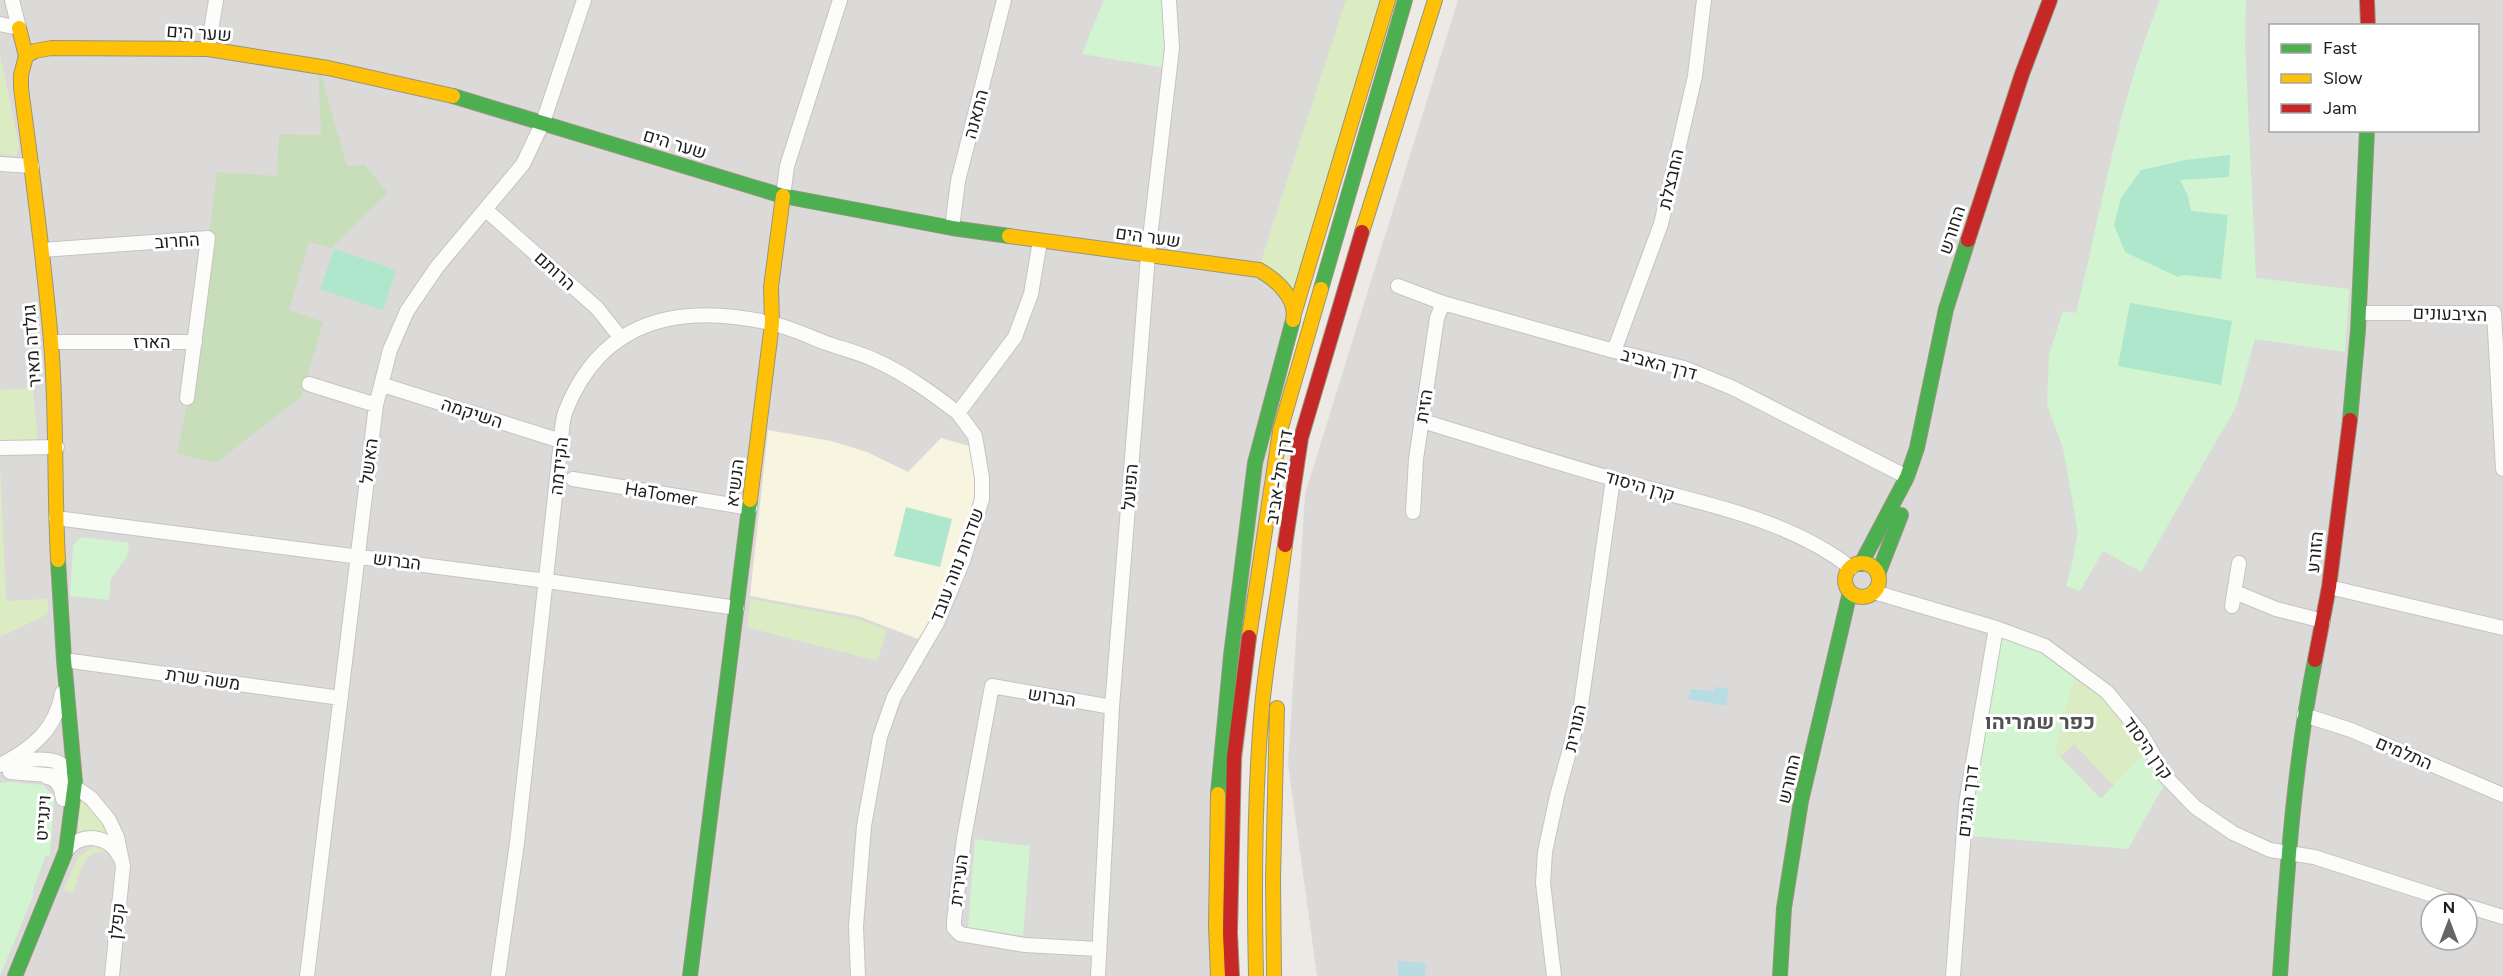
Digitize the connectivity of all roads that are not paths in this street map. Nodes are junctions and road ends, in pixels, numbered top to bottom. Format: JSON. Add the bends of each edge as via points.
{"nodes":[{"id":1,"x":12,"y":0,"type":"edge"},
{"id":2,"x":216,"y":0,"type":"edge"},
{"id":3,"x":584,"y":0,"type":"edge"},
{"id":4,"x":840,"y":0,"type":"edge"},
{"id":5,"x":1004,"y":0,"type":"edge"},
{"id":6,"x":1168,"y":0,"type":"edge"},
{"id":7,"x":1388,"y":0,"type":"edge"},
{"id":8,"x":1405,"y":0,"type":"edge"},
{"id":9,"x":1435,"y":0,"type":"edge"},
{"id":10,"x":1704,"y":0,"type":"edge"},
{"id":11,"x":2049,"y":0,"type":"edge"},
{"id":12,"x":2367,"y":0,"type":"edge"},
{"id":13,"x":0,"y":24,"type":"edge"},
{"id":14,"x":2368,"y":24,"type":"edge"},
{"id":15,"x":19,"y":28,"type":"junction"},
{"id":16,"x":208,"y":49,"type":"junction"},
{"id":17,"x":26,"y":56,"type":"junction"},
{"id":18,"x":543,"y":122,"type":"junction"},
{"id":19,"x":2367,"y":132,"type":"edge"},
{"id":20,"x":0,"y":164,"type":"edge"},
{"id":21,"x":32,"y":166,"type":"junction"},
{"id":22,"x":783,"y":196,"type":"junction"},
{"id":23,"x":486,"y":210,"type":"junction"},
{"id":24,"x":952,"y":228,"type":"junction"},
{"id":25,"x":1040,"y":241,"type":"junction"},
{"id":26,"x":42,"y":250,"type":"junction"},
{"id":27,"x":1148,"y":255,"type":"junction"},
{"id":28,"x":1398,"y":286,"type":"dead end"},
{"id":29,"x":1443,"y":303,"type":"junction"},
{"id":30,"x":2359,"y":313,"type":"junction"},
{"id":31,"x":1294,"y":314,"type":"junction"},
{"id":32,"x":772,"y":323,"type":"junction"},
{"id":33,"x":620,"y":337,"type":"junction"},
{"id":34,"x":51,"y":342,"type":"junction"},
{"id":35,"x":195,"y":342,"type":"junction"},
{"id":36,"x":1614,"y":351,"type":"junction"},
{"id":37,"x":309,"y":384,"type":"dead end"},
{"id":38,"x":383,"y":385,"type":"junction"},
{"id":39,"x":187,"y":398,"type":"dead end"},
{"id":40,"x":376,"y":405,"type":"junction"},
{"id":41,"x":958,"y":412,"type":"junction"},
{"id":42,"x":1422,"y":421,"type":"junction"},
{"id":43,"x":561,"y":441,"type":"junction"},
{"id":44,"x":57,"y":447,"type":"junction"},
{"id":45,"x":0,"y":448,"type":"edge"},
{"id":46,"x":2503,"y":469,"type":"edge"},
{"id":47,"x":1907,"y":477,"type":"junction"},
{"id":48,"x":573,"y":479,"type":"dead end"},
{"id":49,"x":1613,"y":479,"type":"junction"},
{"id":50,"x":750,"y":508,"type":"junction"},
{"id":51,"x":1413,"y":512,"type":"dead end"},
{"id":52,"x":56,"y":518,"type":"junction"},
{"id":53,"x":358,"y":556,"type":"junction"},
{"id":54,"x":2240,"y":563,"type":"dead end"},
{"id":55,"x":1856,"y":566,"type":"junction"},
{"id":56,"x":1878,"y":574,"type":"junction"},
{"id":57,"x":1282,"y":577,"type":"junction"},
{"id":58,"x":547,"y":581,"type":"junction"},
{"id":59,"x":2329,"y":587,"type":"junction"},
{"id":60,"x":1850,"y":592,"type":"junction"},
{"id":61,"x":1874,"y":592,"type":"junction"},
{"id":62,"x":737,"y":608,"type":"junction"},
{"id":63,"x":2323,"y":621,"type":"junction"},
{"id":64,"x":1996,"y":628,"type":"junction"},
{"id":65,"x":2503,"y":628,"type":"edge"},
{"id":66,"x":64,"y":662,"type":"junction"},
{"id":67,"x":64,"y":682,"type":"junction"},
{"id":68,"x":992,"y":686,"type":"joint"},
{"id":69,"x":341,"y":698,"type":"junction"},
{"id":70,"x":1112,"y":707,"type":"junction"},
{"id":71,"x":2304,"y":715,"type":"junction"},
{"id":72,"x":3,"y":769,"type":"edge"},
{"id":73,"x":69,"y":782,"type":"junction"},
{"id":74,"x":2503,"y":795,"type":"edge"},
{"id":75,"x":66,"y":851,"type":"junction"},
{"id":76,"x":2288,"y":854,"type":"junction"},
{"id":77,"x":123,"y":866,"type":"junction"},
{"id":78,"x":2423,"y":892,"type":"edge"},
{"id":79,"x":44,"y":907,"type":"junction"},
{"id":80,"x":2479,"y":910,"type":"edge"},
{"id":81,"x":2503,"y":917,"type":"edge"},
{"id":82,"x":1098,"y":949,"type":"junction"},
{"id":83,"x":15,"y":976,"type":"edge"},
{"id":84,"x":112,"y":976,"type":"edge"},
{"id":85,"x":307,"y":976,"type":"edge"},
{"id":86,"x":498,"y":976,"type":"edge"},
{"id":87,"x":690,"y":976,"type":"edge"},
{"id":88,"x":858,"y":976,"type":"edge"},
{"id":89,"x":1098,"y":976,"type":"edge"},
{"id":90,"x":1218,"y":976,"type":"edge"},
{"id":91,"x":1232,"y":976,"type":"edge"},
{"id":92,"x":1256,"y":976,"type":"edge"},
{"id":93,"x":1274,"y":976,"type":"edge"},
{"id":94,"x":1554,"y":976,"type":"edge"},
{"id":95,"x":1780,"y":976,"type":"edge"},
{"id":96,"x":1953,"y":976,"type":"edge"},
{"id":97,"x":2280,"y":976,"type":"edge"}],
"edges":[{"from":1,"to":15,"type":"street"},
{"from":2,"to":16,"type":"street"},
{"from":3,"to":18,"type":"street","name":"האשל"},
{"from":4,"to":22,"type":"street","name":"הנשיא","via":[[788,166]]},
{"from":5,"to":24,"type":"street","name":"התאנה","via":[[958,181]]},
{"from":6,"to":27,"type":"street","name":"הפועל","via":[[1172,48]]},
{"from":7,"to":31,"type":"main road"},
{"from":8,"to":91,"type":"main road","name":"דרך תל-אביב","via":[[1280,431],[1234,757]]},
{"from":9,"to":57,"type":"main road","name":"דרך תל-אביב","via":[[1301,438]]},
{"from":10,"to":36,"type":"street","name":"החבצלת","via":[[1695,76],[1661,224]]},
{"from":11,"to":47,"type":"main road","name":"החורש","via":[[1946,309],[1917,448]]},
{"from":12,"to":14,"type":"main road"},
{"from":13,"to":15,"type":"street"},
{"from":15,"to":17,"type":"main road","name":"גולדה מאיר"},
{"from":16,"to":17,"type":"main road","name":"שער הים","via":[[51,48]]},
{"from":16,"to":18,"type":"main road","name":"שער הים","via":[[409,84]]},
{"from":17,"to":21,"type":"main road","name":"גולדה מאיר","via":[[21,88]]},
{"from":18,"to":22,"type":"main road","name":"שער הים"},
{"from":18,"to":23,"type":"street","name":"האשל","via":[[523,164]]},
{"from":19,"to":30,"type":"main road","name":"הזורע"},
{"from":20,"to":21,"type":"street"},
{"from":21,"to":26,"type":"main road","name":"גולדה מאיר"},
{"from":22,"to":24,"type":"main road","name":"שער הים"},
{"from":22,"to":32,"type":"main road","name":"הנשיא","via":[[771,287]]},
{"from":23,"to":33,"type":"street","name":"הרותם","via":[[597,308]]},
{"from":23,"to":38,"type":"street","name":"האשל","via":[[437,267],[407,311],[390,350]]},
{"from":24,"to":25,"type":"main road","name":"שער הים"},
{"from":25,"to":27,"type":"main road","name":"שער הים"},
{"from":25,"to":41,"type":"street","via":[[1031,294],[1015,337]]},
{"from":26,"to":34,"type":"main road","name":"גולדה מאיר"},
{"from":26,"to":35,"type":"street","name":"החרוב","via":[[208,238]]},
{"from":27,"to":31,"type":"main road","name":"שער הים","via":[[1259,270],[1277,280],[1288,294]]},
{"from":27,"to":70,"type":"street","name":"הפועל"},
{"from":28,"to":29,"type":"street","name":"דרך האביב"},
{"from":29,"to":36,"type":"street","name":"דרך האביב"},
{"from":29,"to":42,"type":"street","name":"הזית","via":[[1437,318]]},
{"from":30,"to":46,"type":"street","name":"הציבעונים","via":[[2494,313]]},
{"from":30,"to":59,"type":"main road","name":"הזורע"},
{"from":31,"to":90,"type":"main road","via":[[1255,463],[1231,656],[1218,791]]},
{"from":32,"to":33,"type":"street","name":"הקידמה","via":[[739,317],[655,320]]},
{"from":32,"to":41,"type":"street","name":"הקידמה","via":[[877,361]]},
{"from":32,"to":50,"type":"main road","name":"הנשיא"},
{"from":33,"to":43,"type":"street","name":"הקידמה","via":[[591,364],[565,411]]},
{"from":34,"to":35,"type":"street","name":"הארז"},
{"from":34,"to":44,"type":"main road","name":"גולדה מאיר"},
{"from":35,"to":39,"type":"street","name":"הארז"},
{"from":36,"to":47,"type":"street","name":"דרך האביב","via":[[1684,368],[1733,387]]},
{"from":37,"to":40,"type":"street"},
{"from":38,"to":40,"type":"street","name":"האשל"},
{"from":38,"to":43,"type":"street","name":"השיקמה"},
{"from":40,"to":53,"type":"street","name":"האשל"},
{"from":41,"to":88,"type":"street","name":"שדרות נווה עובד","via":[[975,436],[982,499],[963,561],[937,623],[894,697],[880,737],[864,826],[856,926]]},
{"from":42,"to":49,"type":"street","name":"קרן היסוד"},
{"from":42,"to":51,"type":"street","name":"הזית"},
{"from":43,"to":58,"type":"street","name":"הקידמה"},
{"from":44,"to":45,"type":"street"},
{"from":44,"to":52,"type":"main road","name":"גולדה מאיר"},
{"from":47,"to":55,"type":"main road","name":"החורש"},
{"from":47,"to":56,"type":"main road","name":"החורש","via":[[1906,503]]},
{"from":48,"to":50,"type":"street","name":"HaTomer"},
{"from":49,"to":55,"type":"street","name":"קרן היסוד","via":[[1784,530]]},
{"from":49,"to":94,"type":"street","name":"הנורית","via":[[1580,712],[1545,852],[1543,883]]},
{"from":50,"to":62,"type":"main road","name":"הנשיא"},
{"from":52,"to":53,"type":"street","name":"הברוש"},
{"from":52,"to":66,"type":"main road","name":"גולדה מאיר"},
{"from":53,"to":58,"type":"street","name":"הברוש"},
{"from":53,"to":69,"type":"street","name":"האשל"},
{"from":54,"to":63,"type":"street","via":[[2233,599]]},
{"from":55,"to":56,"type":"main road","via":[[1871,566]]},
{"from":55,"to":60,"type":"main road","via":[[1846,577]]},
{"from":56,"to":61,"type":"main road"},
{"from":57,"to":92,"type":"main road","name":"דרך תל-אביב","via":[[1262,705],[1256,788]]},
{"from":57,"to":93,"type":"main road"},
{"from":58,"to":62,"type":"street","name":"הברוש"},
{"from":58,"to":86,"type":"street","name":"הקידמה"},
{"from":59,"to":63,"type":"main road","name":"הזורע"},
{"from":59,"to":65,"type":"street"},
{"from":60,"to":61,"type":"main road","via":[[1862,597]]},
{"from":60,"to":95,"type":"main road","name":"החורש","via":[[1801,801],[1784,908]]},
{"from":61,"to":64,"type":"street","name":"קרן היסוד"},
{"from":62,"to":87,"type":"main road","name":"הנשיא"},
{"from":63,"to":71,"type":"main road","name":"הזורע"},
{"from":64,"to":76,"type":"street","name":"קרן היסוד","via":[[2045,646],[2107,692],[2140,733],[2166,777],[2195,807],[2234,833]]},
{"from":64,"to":96,"type":"street","name":"דרך הגנים","via":[[1965,804]]},
{"from":66,"to":67,"type":"main road","name":"גולדה מאיר"},
{"from":66,"to":69,"type":"street","name":"משה שרת"},
{"from":66,"to":73,"type":"main road","name":"גולדה מאיר"},
{"from":67,"to":72,"type":"street","via":[[54,723]]},
{"from":67,"to":73,"type":"main road","name":"גולדה מאיר"},
{"from":68,"to":70,"type":"street","name":"הברוש"},
{"from":68,"to":82,"type":"street","name":"העירית","via":[[964,838],[954,928],[960,934],[1025,945]]},
{"from":69,"to":85,"type":"street","name":"האשל"},
{"from":70,"to":82,"type":"street","name":"הפועל"},
{"from":71,"to":74,"type":"street","name":"התלמים","via":[[2351,730]]},
{"from":71,"to":76,"type":"main road","name":"הזורע"},
{"from":72,"to":73,"type":"street","name":"קפלן","via":[[56,780],[60,786]]},
{"from":72,"to":73,"type":"street","via":[[38,760],[57,761]]},
{"from":73,"to":75,"type":"main road","name":"וינגייט"},
{"from":73,"to":77,"type":"street","name":"קפלן","via":[[97,804],[109,820]]},
{"from":73,"to":79,"type":"main road","name":"וינגייט","via":[[58,859]]},
{"from":75,"to":77,"type":"street","via":[[79,840],[103,840],[114,848]]},
{"from":75,"to":79,"type":"main road","name":"וינגייט"},
{"from":76,"to":78,"type":"street","name":"קרן היסוד","via":[[2314,857]]},
{"from":76,"to":97,"type":"main road","name":"הזורע"},
{"from":77,"to":84,"type":"street","name":"קפלן"},
{"from":79,"to":83,"type":"main road","name":"וינגייט"},
{"from":80,"to":81,"type":"street"},
{"from":82,"to":89,"type":"street","name":"הפועל"}]}
